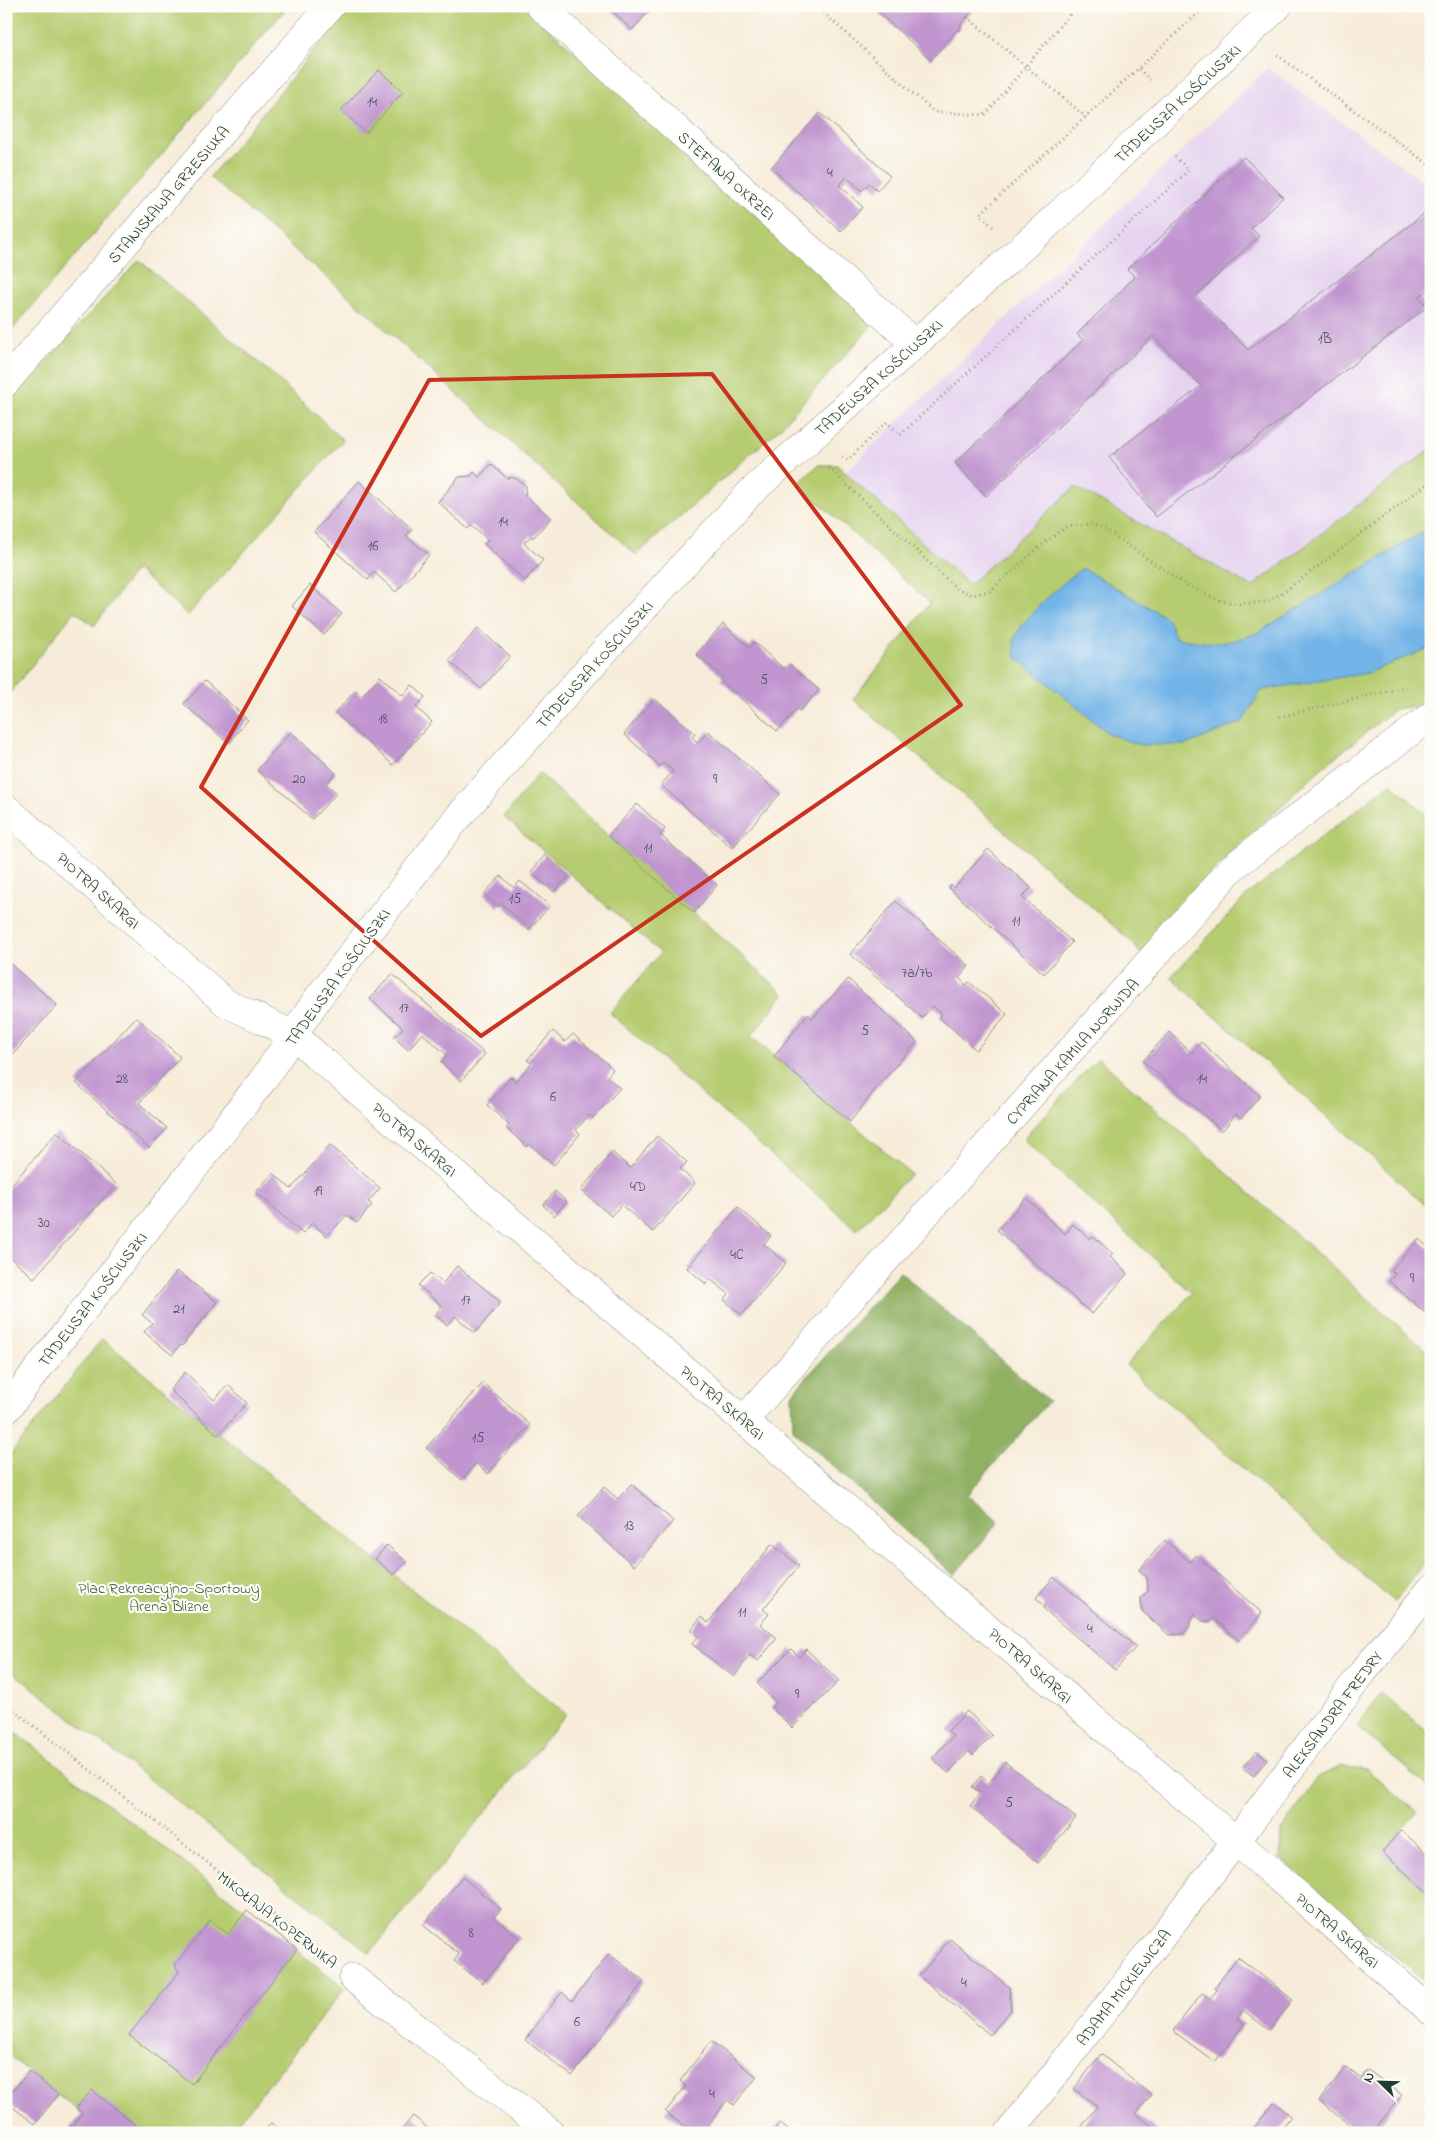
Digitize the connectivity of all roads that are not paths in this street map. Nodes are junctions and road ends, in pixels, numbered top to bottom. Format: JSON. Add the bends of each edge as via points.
{"nodes":[{"id":1,"x":330,"y":6,"type":"edge"},
{"id":2,"x":540,"y":6,"type":"edge"},
{"id":3,"x":1278,"y":6,"type":"edge"},
{"id":4,"x":914,"y":343,"type":"junction"},
{"id":5,"x":6,"y":382,"type":"edge"},
{"id":6,"x":1431,"y":716,"type":"edge"},
{"id":7,"x":6,"y":808,"type":"edge"},
{"id":8,"x":294,"y":1036,"type":"junction"},
{"id":9,"x":6,"y":1410,"type":"edge"},
{"id":10,"x":744,"y":1420,"type":"junction"},
{"id":11,"x":1431,"y":1589,"type":"edge"},
{"id":12,"x":1236,"y":1841,"type":"junction"},
{"id":13,"x":354,"y":1978,"type":"road end"},
{"id":14,"x":1431,"y":2011,"type":"edge"},
{"id":15,"x":552,"y":2133,"type":"edge"},
{"id":16,"x":1009,"y":2133,"type":"edge"}],
"edges":[{"from":1,"to":5,"type":"street","name":"STANISŁAWA GRZESIUKA"},
{"from":2,"to":4,"type":"street","name":"STEFANA OKRZEI"},
{"from":3,"to":4,"type":"street","name":"TADEUSZA KOŚCIUSZKI","via":[[1058,215]]},
{"from":4,"to":8,"type":"street","name":"TADEUSZA KOŚCIUSZKI","via":[[810,451],[750,493],[598,658],[454,822],[318,998]]},
{"from":6,"to":10,"type":"street","name":"CYPRIANA KAMILA NORWIDA","via":[[1233,867]]},
{"from":7,"to":8,"type":"street","name":"PIOTRA SKARGI","via":[[226,1003]]},
{"from":8,"to":9,"type":"street","name":"TADEUSZA KOŚCIUSZKI"},
{"from":8,"to":10,"type":"street","name":"PIOTRA SKARGI"},
{"from":10,"to":12,"type":"street","name":"PIOTRA SKARGI"},
{"from":11,"to":12,"type":"street","name":"ALEKSANDRA FREDRY","via":[[1363,1672]]},
{"from":12,"to":14,"type":"street","name":"PIOTRA SKARGI"},
{"from":12,"to":16,"type":"street","name":"ADAMA MICKIEWICZA"},
{"from":13,"to":15,"type":"street","name":"MIKOŁAJA KOPERNIKA"}]}
